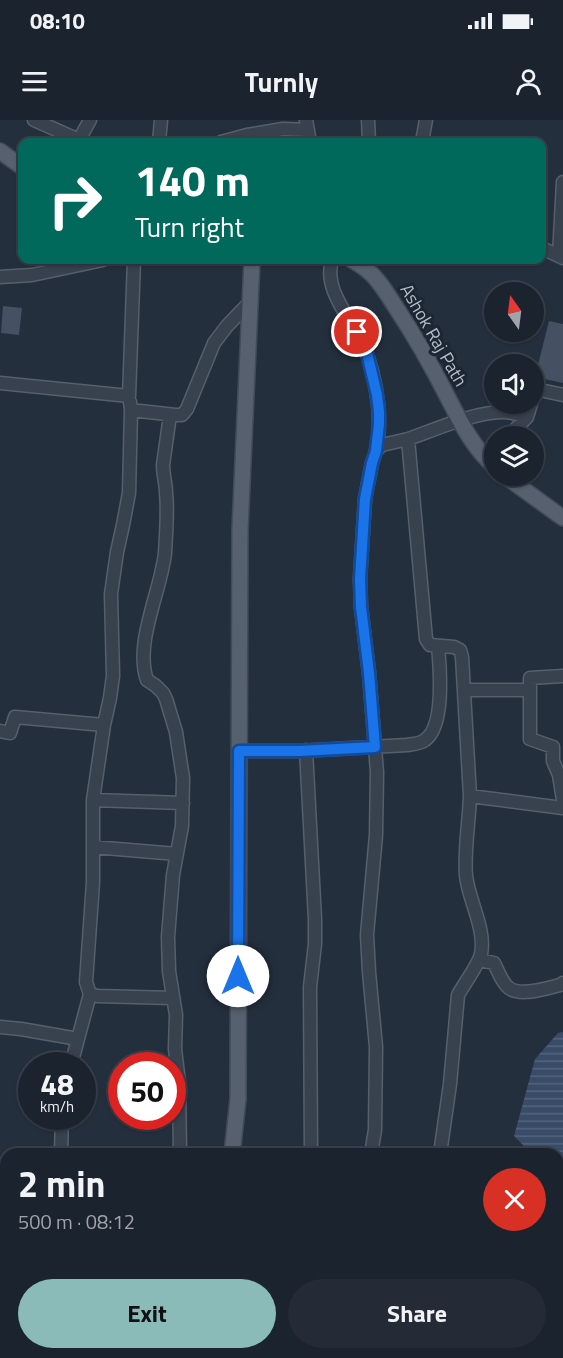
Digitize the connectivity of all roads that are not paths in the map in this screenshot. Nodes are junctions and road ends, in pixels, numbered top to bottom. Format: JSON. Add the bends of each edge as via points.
{"nodes":[{"id":1,"x":34,"y":120,"type":"edge"},
{"id":2,"x":90,"y":120,"type":"edge"},
{"id":3,"x":161,"y":120,"type":"edge"},
{"id":4,"x":368,"y":120,"type":"edge"},
{"id":5,"x":426,"y":120,"type":"edge"},
{"id":6,"x":308,"y":131,"type":"edge"},
{"id":7,"x":73,"y":138,"type":"edge"},
{"id":8,"x":81,"y":138,"type":"edge"},
{"id":9,"x":159,"y":138,"type":"edge"},
{"id":10,"x":236,"y":138,"type":"edge"},
{"id":11,"x":369,"y":138,"type":"edge"},
{"id":12,"x":423,"y":138,"type":"edge"},
{"id":13,"x":0,"y":152,"type":"edge"},
{"id":14,"x":18,"y":164,"type":"edge"},
{"id":15,"x":563,"y":182,"type":"edge"},
{"id":16,"x":546,"y":249,"type":"edge"},
{"id":17,"x":561,"y":256,"type":"edge"},
{"id":18,"x":84,"y":264,"type":"edge"},
{"id":19,"x":134,"y":264,"type":"edge"},
{"id":20,"x":252,"y":264,"type":"edge"},
{"id":21,"x":331,"y":264,"type":"edge"},
{"id":22,"x":358,"y":264,"type":"edge"},
{"id":23,"x":0,"y":277,"type":"edge"},
{"id":24,"x":250,"y":302,"type":"junction"},
{"id":25,"x":0,"y":383,"type":"edge"},
{"id":26,"x":544,"y":391,"type":"edge"},
{"id":27,"x":563,"y":395,"type":"edge"},
{"id":28,"x":129,"y":396,"type":"junction"},
{"id":29,"x":130,"y":410,"type":"junction"},
{"id":30,"x":528,"y":414,"type":"edge"},
{"id":31,"x":170,"y":415,"type":"junction"},
{"id":32,"x":527,"y":417,"type":"junction"},
{"id":33,"x":459,"y":421,"type":"junction"},
{"id":34,"x":518,"y":426,"type":"edge"},
{"id":35,"x":408,"y":439,"type":"junction"},
{"id":36,"x":376,"y":451,"type":"junction"},
{"id":37,"x":484,"y":452,"type":"edge"},
{"id":38,"x":519,"y":486,"type":"edge"},
{"id":39,"x":563,"y":518,"type":"edge"},
{"id":40,"x":438,"y":646,"type":"junction"},
{"id":41,"x":563,"y":676,"type":"edge"},
{"id":42,"x":464,"y":690,"type":"junction"},
{"id":43,"x":530,"y":690,"type":"junction"},
{"id":44,"x":104,"y":725,"type":"junction"},
{"id":45,"x":0,"y":731,"type":"edge"},
{"id":46,"x":375,"y":747,"type":"junction"},
{"id":47,"x":306,"y":750,"type":"junction"},
{"id":48,"x":239,"y":751,"type":"junction"},
{"id":49,"x":470,"y":796,"type":"junction"},
{"id":50,"x":93,"y":800,"type":"junction"},
{"id":51,"x":563,"y":800,"type":"edge"},
{"id":52,"x":183,"y":803,"type":"junction"},
{"id":53,"x":563,"y":808,"type":"edge"},
{"id":54,"x":93,"y":848,"type":"junction"},
{"id":55,"x":177,"y":854,"type":"junction"},
{"id":56,"x":480,"y":960,"type":"junction"},
{"id":57,"x":563,"y":983,"type":"edge"},
{"id":58,"x":90,"y":993,"type":"junction"},
{"id":59,"x":173,"y":998,"type":"junction"},
{"id":60,"x":0,"y":1027,"type":"edge"},
{"id":61,"x":78,"y":1039,"type":"junction"},
{"id":62,"x":74,"y":1052,"type":"edge"},
{"id":63,"x":62,"y":1130,"type":"edge"},
{"id":64,"x":61,"y":1148,"type":"edge"},
{"id":65,"x":180,"y":1148,"type":"edge"},
{"id":66,"x":233,"y":1148,"type":"edge"},
{"id":67,"x":311,"y":1148,"type":"edge"},
{"id":68,"x":372,"y":1148,"type":"edge"},
{"id":69,"x":441,"y":1148,"type":"edge"}],
"edges":[{"from":1,"to":7,"type":"street"},
{"from":2,"to":8,"type":"street"},
{"from":3,"to":9,"type":"street"},
{"from":4,"to":11,"type":"street"},
{"from":5,"to":12,"type":"street"},
{"from":6,"to":10,"type":"street","via":[[283,129]]},
{"from":13,"to":14,"type":"main road"},
{"from":15,"to":17,"type":"street"},
{"from":16,"to":17,"type":"street"},
{"from":18,"to":23,"type":"street"},
{"from":19,"to":28,"type":"street"},
{"from":20,"to":24,"type":"main road"},
{"from":21,"to":36,"type":"street","via":[[333,288],[367,353],[379,418]]},
{"from":22,"to":33,"type":"main road","name":"Ashok Raj Path","via":[[391,300]]},
{"from":24,"to":31,"type":"street","via":[[214,342],[187,409],[182,415]]},
{"from":24,"to":48,"type":"main road","via":[[240,529]]},
{"from":25,"to":28,"type":"street"},
{"from":26,"to":27,"type":"street"},
{"from":28,"to":29,"type":"street"},
{"from":29,"to":31,"type":"street"},
{"from":29,"to":44,"type":"street","via":[[129,493],[112,588],[113,676]]},
{"from":30,"to":32,"type":"street"},
{"from":31,"to":52,"type":"street","via":[[163,465],[165,550],[146,636],[144,667],[147,680],[163,693],[172,719],[182,765]]},
{"from":32,"to":33,"type":"street","via":[[504,411]]},
{"from":32,"to":34,"type":"street"},
{"from":33,"to":35,"type":"street"},
{"from":33,"to":37,"type":"main road","name":"Ashok Raj Path"},
{"from":35,"to":36,"type":"street","via":[[382,445]]},
{"from":35,"to":40,"type":"street","via":[[426,639],[430,645]]},
{"from":36,"to":46,"type":"street","via":[[365,499],[360,579]]},
{"from":38,"to":39,"type":"main road"},
{"from":40,"to":42,"type":"street","via":[[460,650]]},
{"from":40,"to":46,"type":"street","via":[[439,706],[428,738],[417,744]]},
{"from":41,"to":43,"type":"street","via":[[530,678]]},
{"from":42,"to":43,"type":"street"},
{"from":42,"to":49,"type":"street"},
{"from":43,"to":51,"type":"street","via":[[530,739],[553,747]]},
{"from":44,"to":45,"type":"street","via":[[15,717],[10,733]]},
{"from":44,"to":50,"type":"street"},
{"from":46,"to":47,"type":"street"},
{"from":46,"to":68,"type":"street","via":[[376,835],[367,935],[376,1047]]},
{"from":47,"to":48,"type":"street"},
{"from":47,"to":67,"type":"street","via":[[315,927],[310,987]]},
{"from":48,"to":66,"type":"main road","via":[[238,1099]]},
{"from":49,"to":53,"type":"street"},
{"from":49,"to":56,"type":"street","via":[[466,878],[482,938]]},
{"from":50,"to":52,"type":"street"},
{"from":50,"to":54,"type":"street"},
{"from":52,"to":55,"type":"street"},
{"from":54,"to":55,"type":"street"},
{"from":54,"to":58,"type":"street","via":[[86,982]]},
{"from":55,"to":59,"type":"street","via":[[168,937]]},
{"from":56,"to":57,"type":"street","via":[[494,963],[513,990],[534,991]]},
{"from":56,"to":69,"type":"street","via":[[458,994]]},
{"from":58,"to":59,"type":"street"},
{"from":58,"to":61,"type":"street"},
{"from":59,"to":65,"type":"street"},
{"from":60,"to":61,"type":"street"},
{"from":61,"to":62,"type":"street"},
{"from":63,"to":64,"type":"street"}]}
